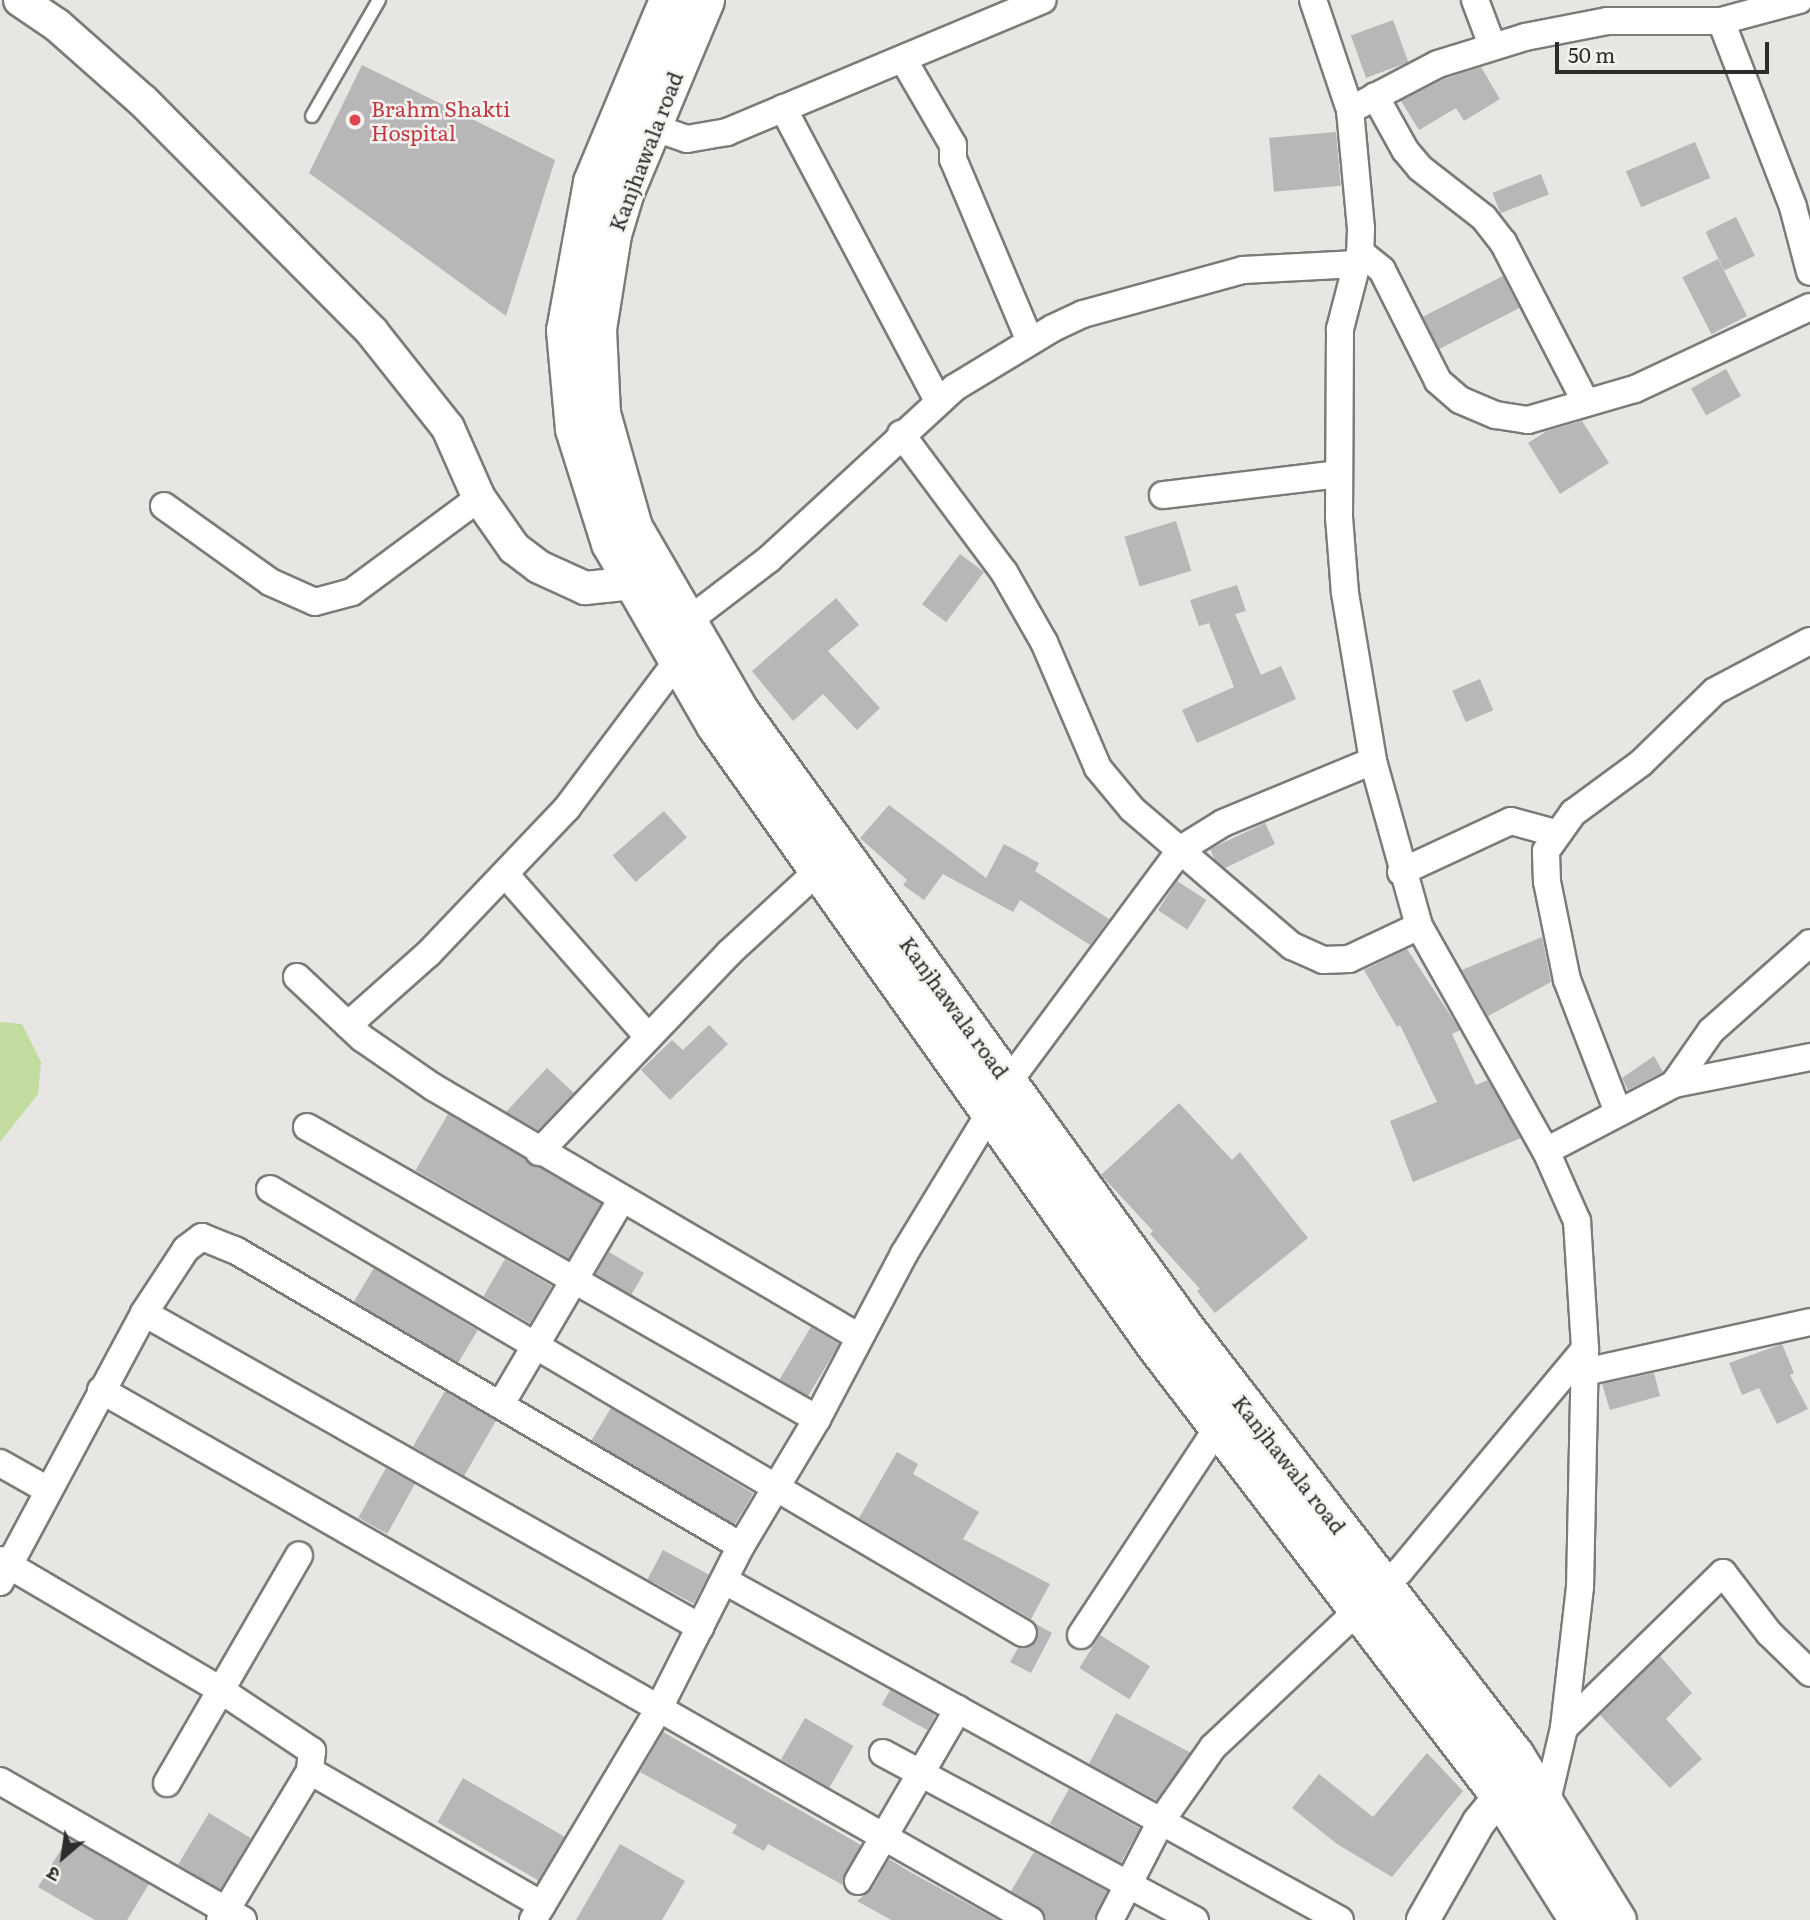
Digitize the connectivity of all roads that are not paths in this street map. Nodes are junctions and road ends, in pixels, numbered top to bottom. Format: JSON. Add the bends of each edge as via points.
{"nodes":[{"id":1,"x":20,"y":0,"type":"edge"},
{"id":2,"x":379,"y":0,"type":"edge"},
{"id":3,"x":668,"y":0,"type":"edge"},
{"id":4,"x":705,"y":0,"type":"edge"},
{"id":5,"x":1042,"y":0,"type":"edge"},
{"id":6,"x":1313,"y":0,"type":"edge"},
{"id":7,"x":1475,"y":0,"type":"edge"},
{"id":8,"x":1799,"y":0,"type":"edge"},
{"id":9,"x":1721,"y":21,"type":"junction"},
{"id":10,"x":1492,"y":45,"type":"junction"},
{"id":11,"x":903,"y":59,"type":"junction"},
{"id":12,"x":1376,"y":96,"type":"junction"},
{"id":13,"x":783,"y":108,"type":"junction"},
{"id":14,"x":1350,"y":110,"type":"junction"},
{"id":15,"x":312,"y":116,"type":"dead end"},
{"id":16,"x":652,"y":127,"type":"junction"},
{"id":17,"x":1359,"y":258,"type":"junction"},
{"id":18,"x":1810,"y":272,"type":"edge"},
{"id":19,"x":1810,"y":306,"type":"edge"},
{"id":20,"x":1030,"y":341,"type":"junction"},
{"id":21,"x":938,"y":401,"type":"junction"},
{"id":22,"x":1586,"y":404,"type":"junction"},
{"id":23,"x":901,"y":434,"type":"junction"},
{"id":24,"x":1339,"y":474,"type":"junction"},
{"id":25,"x":1163,"y":495,"type":"dead end"},
{"id":26,"x":479,"y":498,"type":"junction"},
{"id":27,"x":164,"y":506,"type":"dead end"},
{"id":28,"x":647,"y":578,"type":"junction"},
{"id":29,"x":688,"y":621,"type":"junction"},
{"id":30,"x":1810,"y":641,"type":"edge"},
{"id":31,"x":678,"y":660,"type":"junction"},
{"id":32,"x":1373,"y":761,"type":"junction"},
{"id":33,"x":1555,"y":833,"type":"junction"},
{"id":34,"x":1181,"y":849,"type":"junction"},
{"id":35,"x":818,"y":871,"type":"junction"},
{"id":36,"x":1401,"y":872,"type":"junction"},
{"id":37,"x":505,"y":874,"type":"junction"},
{"id":38,"x":1419,"y":926,"type":"junction"},
{"id":39,"x":1810,"y":943,"type":"edge"},
{"id":40,"x":298,"y":977,"type":"dead end"},
{"id":41,"x":348,"y":1026,"type":"junction"},
{"id":42,"x":648,"y":1037,"type":"junction"},
{"id":43,"x":1810,"y":1057,"type":"edge"},
{"id":44,"x":1009,"y":1081,"type":"junction"},
{"id":45,"x":1674,"y":1084,"type":"junction"},
{"id":46,"x":989,"y":1112,"type":"junction"},
{"id":47,"x":1618,"y":1112,"type":"junction"},
{"id":48,"x":307,"y":1127,"type":"dead end"},
{"id":49,"x":1546,"y":1151,"type":"junction"},
{"id":50,"x":539,"y":1152,"type":"junction"},
{"id":51,"x":270,"y":1189,"type":"dead end"},
{"id":52,"x":621,"y":1200,"type":"junction"},
{"id":53,"x":575,"y":1279,"type":"junction"},
{"id":54,"x":144,"y":1313,"type":"junction"},
{"id":55,"x":1810,"y":1322,"type":"edge"},
{"id":56,"x":859,"y":1337,"type":"junction"},
{"id":57,"x":539,"y":1345,"type":"junction"},
{"id":58,"x":1585,"y":1360,"type":"junction"},
{"id":59,"x":101,"y":1390,"type":"junction"},
{"id":60,"x":501,"y":1404,"type":"junction"},
{"id":61,"x":817,"y":1419,"type":"junction"},
{"id":62,"x":1218,"y":1427,"type":"junction"},
{"id":63,"x":0,"y":1463,"type":"edge"},
{"id":64,"x":776,"y":1488,"type":"junction"},
{"id":65,"x":48,"y":1490,"type":"junction"},
{"id":66,"x":741,"y":1546,"type":"junction"},
{"id":67,"x":299,"y":1555,"type":"dead end"},
{"id":68,"x":3,"y":1569,"type":"edge"},
{"id":69,"x":725,"y":1581,"type":"junction"},
{"id":70,"x":1372,"y":1597,"type":"junction"},
{"id":71,"x":700,"y":1627,"type":"junction"},
{"id":72,"x":1023,"y":1633,"type":"dead end"},
{"id":73,"x":1081,"y":1635,"type":"dead end"},
{"id":74,"x":1810,"y":1673,"type":"edge"},
{"id":75,"x":219,"y":1689,"type":"junction"},
{"id":76,"x":958,"y":1709,"type":"junction"},
{"id":77,"x":658,"y":1710,"type":"junction"},
{"id":78,"x":1564,"y":1728,"type":"junction"},
{"id":79,"x":883,"y":1753,"type":"dead end"},
{"id":80,"x":310,"y":1771,"type":"junction"},
{"id":81,"x":921,"y":1773,"type":"junction"},
{"id":82,"x":0,"y":1781,"type":"edge"},
{"id":83,"x":167,"y":1783,"type":"dead end"},
{"id":84,"x":1500,"y":1796,"type":"junction"},
{"id":85,"x":1546,"y":1805,"type":"junction"},
{"id":86,"x":1161,"y":1821,"type":"junction"},
{"id":87,"x":882,"y":1839,"type":"junction"},
{"id":88,"x":858,"y":1881,"type":"dead end"},
{"id":89,"x":1128,"y":1886,"type":"junction"},
{"id":90,"x":538,"y":1912,"type":"edge"},
{"id":91,"x":229,"y":1917,"type":"edge"},
{"id":92,"x":1030,"y":1920,"type":"edge"},
{"id":93,"x":1110,"y":1920,"type":"edge"},
{"id":94,"x":1195,"y":1920,"type":"edge"},
{"id":95,"x":1340,"y":1920,"type":"edge"},
{"id":96,"x":1423,"y":1920,"type":"edge"},
{"id":97,"x":1578,"y":1920,"type":"edge"},
{"id":98,"x":1617,"y":1920,"type":"edge"}],
"edges":[{"from":1,"to":26,"type":"street","via":[[57,25],[143,101],[372,332],[448,428]]},
{"from":2,"to":15,"type":"lane"},
{"from":3,"to":28,"type":"main road","name":"Kanjhawala road","via":[[592,182],[565,330],[575,429],[610,542]]},
{"from":4,"to":16,"type":"main road","name":"Kanjhawala road"},
{"from":5,"to":11,"type":"street"},
{"from":6,"to":14,"type":"street"},
{"from":7,"to":10,"type":"street"},
{"from":8,"to":9,"type":"street"},
{"from":9,"to":10,"type":"street","via":[[1607,21]]},
{"from":9,"to":18,"type":"street","via":[[1793,207]]},
{"from":10,"to":12,"type":"street","via":[[1438,64]]},
{"from":11,"to":13,"type":"street"},
{"from":11,"to":20,"type":"street","via":[[953,145],[953,159]]},
{"from":12,"to":14,"type":"street"},
{"from":12,"to":22,"type":"street","via":[[1420,168],[1484,218],[1503,242]]},
{"from":13,"to":16,"type":"street","via":[[706,137],[687,139]]},
{"from":13,"to":21,"type":"street"},
{"from":14,"to":17,"type":"street"},
{"from":16,"to":28,"type":"main road","name":"Kanjhawala road","via":[[612,234],[597,329],[601,413]]},
{"from":17,"to":20,"type":"street","via":[[1243,270],[1083,314]]},
{"from":17,"to":22,"type":"street","via":[[1382,270],[1438,381],[1461,400],[1496,415],[1528,420]]},
{"from":17,"to":24,"type":"street","via":[[1340,329]]},
{"from":19,"to":22,"type":"street","via":[[1635,389]]},
{"from":20,"to":21,"type":"street","via":[[977,371]]},
{"from":21,"to":23,"type":"street"},
{"from":23,"to":29,"type":"street","via":[[769,559]]},
{"from":23,"to":34,"type":"street","via":[[1004,572],[1044,642],[1098,768],[1132,809]]},
{"from":24,"to":25,"type":"street"},
{"from":24,"to":32,"type":"street","via":[[1345,593]]},
{"from":26,"to":27,"type":"street","via":[[352,592],[315,603],[270,582]]},
{"from":26,"to":28,"type":"street","via":[[514,548],[559,579],[585,589]]},
{"from":28,"to":29,"type":"main road","name":"Kanjhawala road"},
{"from":28,"to":31,"type":"main road","name":"Kanjhawala road"},
{"from":29,"to":44,"type":"main road","name":"Kanjhawala road","via":[[739,710]]},
{"from":30,"to":33,"type":"street","via":[[1715,691],[1650,755],[1573,813]]},
{"from":31,"to":35,"type":"main road","name":"Kanjhawala road","via":[[715,725]]},
{"from":31,"to":37,"type":"street","via":[[568,808]]},
{"from":32,"to":34,"type":"street","via":[[1223,822]]},
{"from":32,"to":36,"type":"street"},
{"from":33,"to":36,"type":"street","via":[[1511,821]]},
{"from":33,"to":47,"type":"street","via":[[1545,851],[1557,942],[1582,1027]]},
{"from":34,"to":38,"type":"street","via":[[1292,946],[1323,960],[1349,959]]},
{"from":34,"to":44,"type":"street"},
{"from":35,"to":42,"type":"street","via":[[729,953]]},
{"from":35,"to":46,"type":"main road","name":"Kanjhawala road"},
{"from":36,"to":38,"type":"street"},
{"from":37,"to":41,"type":"street","via":[[429,953]]},
{"from":37,"to":42,"type":"street"},
{"from":38,"to":49,"type":"street"},
{"from":39,"to":45,"type":"street","via":[[1711,1031]]},
{"from":40,"to":41,"type":"street"},
{"from":41,"to":50,"type":"street","via":[[382,1053]]},
{"from":42,"to":50,"type":"street"},
{"from":43,"to":45,"type":"street"},
{"from":44,"to":46,"type":"street"},
{"from":44,"to":70,"type":"main road","name":"Kanjhawala road"},
{"from":45,"to":47,"type":"street"},
{"from":46,"to":56,"type":"street"},
{"from":46,"to":62,"type":"main road","name":"Kanjhawala road"},
{"from":47,"to":49,"type":"street"},
{"from":48,"to":53,"type":"street"},
{"from":49,"to":58,"type":"street","via":[[1577,1221]]},
{"from":50,"to":52,"type":"street"},
{"from":51,"to":57,"type":"street"},
{"from":52,"to":53,"type":"street"},
{"from":52,"to":56,"type":"street"},
{"from":53,"to":57,"type":"street"},
{"from":53,"to":61,"type":"street"},
{"from":54,"to":59,"type":"street"},
{"from":54,"to":60,"type":"street","via":[[194,1240],[214,1239]]},
{"from":54,"to":71,"type":"street"},
{"from":55,"to":58,"type":"street"},
{"from":56,"to":61,"type":"street"},
{"from":57,"to":60,"type":"street"},
{"from":57,"to":64,"type":"street"},
{"from":58,"to":70,"type":"street"},
{"from":58,"to":78,"type":"street","via":[[1580,1587]]},
{"from":59,"to":65,"type":"street"},
{"from":59,"to":77,"type":"street"},
{"from":60,"to":66,"type":"street"},
{"from":61,"to":64,"type":"street"},
{"from":62,"to":70,"type":"main road","name":"Kanjhawala road"},
{"from":62,"to":73,"type":"street"},
{"from":63,"to":65,"type":"street"},
{"from":64,"to":66,"type":"street"},
{"from":64,"to":72,"type":"street"},
{"from":65,"to":68,"type":"street"},
{"from":66,"to":69,"type":"street"},
{"from":67,"to":75,"type":"street"},
{"from":68,"to":75,"type":"street"},
{"from":69,"to":71,"type":"street"},
{"from":69,"to":76,"type":"street"},
{"from":70,"to":84,"type":"main road","name":"Kanjhawala road"},
{"from":70,"to":85,"type":"main road","name":"Kanjhawala road","via":[[1515,1755]]},
{"from":70,"to":86,"type":"street","via":[[1221,1738],[1189,1776]]},
{"from":71,"to":77,"type":"street"},
{"from":74,"to":78,"type":"street","via":[[1769,1633],[1723,1573]]},
{"from":75,"to":80,"type":"street","via":[[306,1742],[312,1751]]},
{"from":75,"to":83,"type":"street"},
{"from":76,"to":81,"type":"street"},
{"from":76,"to":86,"type":"street"},
{"from":77,"to":87,"type":"street"},
{"from":77,"to":90,"type":"street"},
{"from":78,"to":85,"type":"street"},
{"from":79,"to":81,"type":"street"},
{"from":80,"to":90,"type":"street"},
{"from":80,"to":91,"type":"street"},
{"from":81,"to":87,"type":"street"},
{"from":81,"to":89,"type":"street"},
{"from":82,"to":91,"type":"street"},
{"from":84,"to":96,"type":"street","via":[[1479,1822]]},
{"from":84,"to":97,"type":"main road","name":"Kanjhawala road"},
{"from":85,"to":98,"type":"main road","name":"Kanjhawala road"},
{"from":86,"to":89,"type":"street"},
{"from":86,"to":95,"type":"street"},
{"from":87,"to":88,"type":"street"},
{"from":87,"to":92,"type":"street"},
{"from":89,"to":93,"type":"street"},
{"from":89,"to":94,"type":"street"}]}
